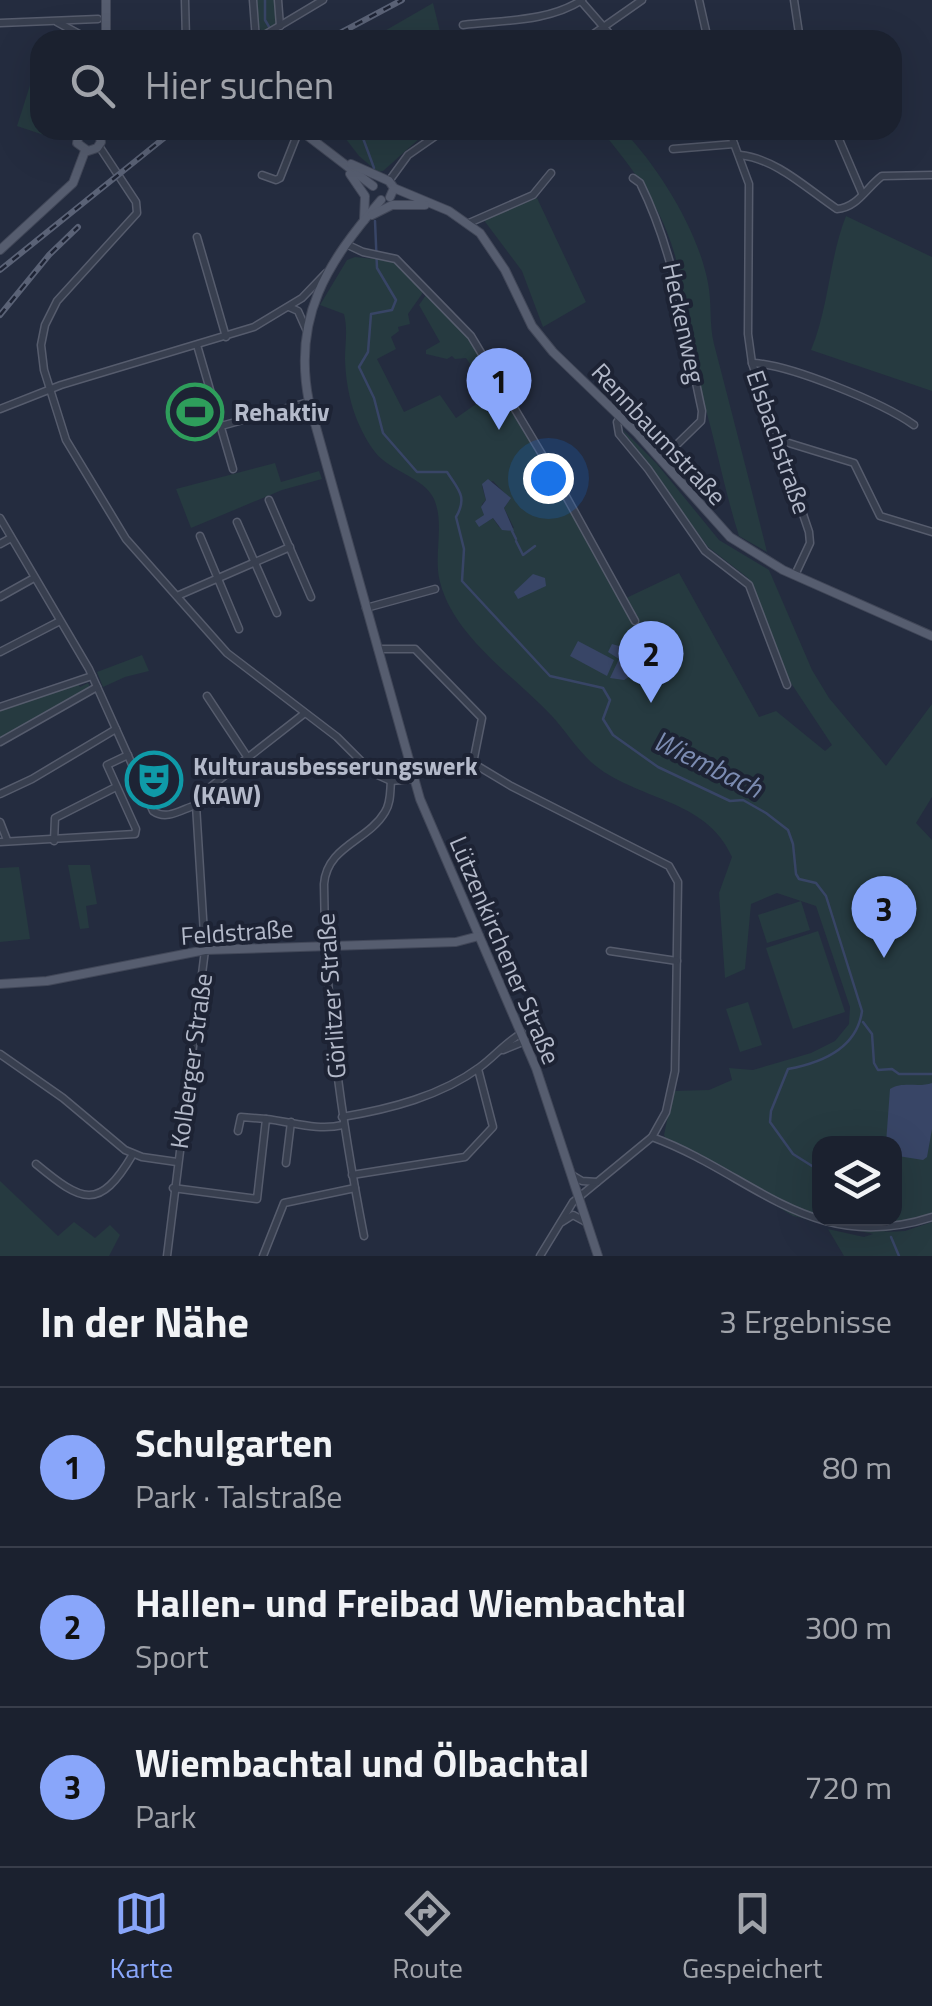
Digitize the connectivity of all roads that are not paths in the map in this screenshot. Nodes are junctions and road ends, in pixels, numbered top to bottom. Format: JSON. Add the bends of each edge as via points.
{"nodes":[{"id":1,"x":106,"y":0,"type":"edge"},
{"id":2,"x":185,"y":0,"type":"edge"},
{"id":3,"x":253,"y":0,"type":"edge"},
{"id":4,"x":278,"y":0,"type":"edge"},
{"id":5,"x":322,"y":0,"type":"edge"},
{"id":6,"x":582,"y":0,"type":"edge"},
{"id":7,"x":642,"y":0,"type":"edge"},
{"id":8,"x":699,"y":0,"type":"edge"},
{"id":9,"x":794,"y":0,"type":"edge"},
{"id":10,"x":77,"y":20,"type":"junction"},
{"id":11,"x":102,"y":21,"type":"junction"},
{"id":12,"x":57,"y":22,"type":"junction"},
{"id":13,"x":0,"y":23,"type":"edge"},
{"id":14,"x":463,"y":25,"type":"dead end"},
{"id":15,"x":279,"y":28,"type":"junction"},
{"id":16,"x":602,"y":28,"type":"junction"},
{"id":17,"x":72,"y":30,"type":"edge"},
{"id":18,"x":75,"y":30,"type":"edge"},
{"id":19,"x":104,"y":30,"type":"edge"},
{"id":20,"x":108,"y":30,"type":"edge"},
{"id":21,"x":186,"y":30,"type":"edge"},
{"id":22,"x":257,"y":30,"type":"edge"},
{"id":23,"x":275,"y":30,"type":"edge"},
{"id":24,"x":599,"y":30,"type":"edge"},
{"id":25,"x":706,"y":30,"type":"edge"},
{"id":26,"x":798,"y":30,"type":"edge"},
{"id":27,"x":78,"y":140,"type":"edge"},
{"id":28,"x":101,"y":140,"type":"edge"},
{"id":29,"x":296,"y":140,"type":"edge"},
{"id":30,"x":314,"y":140,"type":"edge"},
{"id":31,"x":430,"y":140,"type":"edge"},
{"id":32,"x":733,"y":140,"type":"edge"},
{"id":33,"x":839,"y":140,"type":"edge"},
{"id":34,"x":734,"y":144,"type":"junction"},
{"id":35,"x":99,"y":146,"type":"junction"},
{"id":36,"x":673,"y":148,"type":"dead end"},
{"id":37,"x":85,"y":150,"type":"junction"},
{"id":38,"x":739,"y":155,"type":"junction"},
{"id":39,"x":340,"y":158,"type":"junction"},
{"id":40,"x":551,"y":173,"type":"dead end"},
{"id":41,"x":932,"y":174,"type":"edge"},
{"id":42,"x":262,"y":175,"type":"dead end"},
{"id":43,"x":633,"y":178,"type":"dead end"},
{"id":44,"x":383,"y":190,"type":"junction"},
{"id":45,"x":862,"y":194,"type":"junction"},
{"id":46,"x":430,"y":205,"type":"junction"},
{"id":47,"x":364,"y":220,"type":"junction"},
{"id":48,"x":469,"y":224,"type":"junction"},
{"id":49,"x":197,"y":237,"type":"dead end"},
{"id":50,"x":348,"y":245,"type":"junction"},
{"id":51,"x":0,"y":250,"type":"edge"},
{"id":52,"x":331,"y":269,"type":"junction"},
{"id":53,"x":316,"y":297,"type":"junction"},
{"id":54,"x":302,"y":298,"type":"junction"},
{"id":55,"x":288,"y":307,"type":"junction"},
{"id":56,"x":306,"y":329,"type":"junction"},
{"id":57,"x":226,"y":337,"type":"junction"},
{"id":58,"x":197,"y":346,"type":"junction"},
{"id":59,"x":752,"y":362,"type":"junction"},
{"id":60,"x":50,"y":390,"type":"junction"},
{"id":61,"x":308,"y":402,"type":"junction"},
{"id":62,"x":0,"y":409,"type":"edge"},
{"id":63,"x":621,"y":417,"type":"junction"},
{"id":64,"x":221,"y":426,"type":"junction"},
{"id":65,"x":914,"y":426,"type":"dead end"},
{"id":66,"x":778,"y":440,"type":"junction"},
{"id":67,"x":662,"y":459,"type":"junction"},
{"id":68,"x":233,"y":469,"type":"dead end"},
{"id":69,"x":269,"y":500,"type":"dead end"},
{"id":70,"x":0,"y":518,"type":"edge"},
{"id":71,"x":238,"y":522,"type":"dead end"},
{"id":72,"x":932,"y":532,"type":"edge"},
{"id":73,"x":200,"y":536,"type":"dead end"},
{"id":74,"x":11,"y":538,"type":"junction"},
{"id":75,"x":0,"y":544,"type":"edge"},
{"id":76,"x":290,"y":548,"type":"junction"},
{"id":77,"x":255,"y":561,"type":"junction"},
{"id":78,"x":795,"y":575,"type":"junction"},
{"id":79,"x":218,"y":577,"type":"junction"},
{"id":80,"x":34,"y":578,"type":"junction"},
{"id":81,"x":435,"y":590,"type":"dead end"},
{"id":82,"x":177,"y":596,"type":"junction"},
{"id":83,"x":0,"y":597,"type":"edge"},
{"id":84,"x":311,"y":598,"type":"dead end"},
{"id":85,"x":366,"y":608,"type":"junction"},
{"id":86,"x":277,"y":613,"type":"dead end"},
{"id":87,"x":635,"y":620,"type":"dead end"},
{"id":88,"x":60,"y":621,"type":"junction"},
{"id":89,"x":239,"y":629,"type":"dead end"},
{"id":90,"x":932,"y":636,"type":"edge"},
{"id":91,"x":377,"y":649,"type":"junction"},
{"id":92,"x":0,"y":652,"type":"edge"},
{"id":93,"x":92,"y":676,"type":"junction"},
{"id":94,"x":787,"y":685,"type":"dead end"},
{"id":95,"x":97,"y":688,"type":"junction"},
{"id":96,"x":207,"y":696,"type":"dead end"},
{"id":97,"x":0,"y":707,"type":"edge"},
{"id":98,"x":305,"y":713,"type":"junction"},
{"id":99,"x":116,"y":729,"type":"junction"},
{"id":100,"x":0,"y":742,"type":"edge"},
{"id":101,"x":128,"y":755,"type":"junction"},
{"id":102,"x":248,"y":758,"type":"junction"},
{"id":103,"x":413,"y":778,"type":"junction"},
{"id":104,"x":391,"y":781,"type":"junction"},
{"id":105,"x":116,"y":786,"type":"junction"},
{"id":106,"x":0,"y":794,"type":"edge"},
{"id":107,"x":196,"y":805,"type":"junction"},
{"id":108,"x":0,"y":822,"type":"edge"},
{"id":109,"x":4,"y":841,"type":"edge"},
{"id":110,"x":54,"y":841,"type":"junction"},
{"id":111,"x":470,"y":918,"type":"junction"},
{"id":112,"x":479,"y":936,"type":"junction"},
{"id":113,"x":456,"y":942,"type":"junction"},
{"id":114,"x":325,"y":946,"type":"junction"},
{"id":115,"x":206,"y":950,"type":"junction"},
{"id":116,"x":610,"y":951,"type":"dead end"},
{"id":117,"x":676,"y":961,"type":"junction"},
{"id":118,"x":0,"y":984,"type":"edge"},
{"id":119,"x":524,"y":1037,"type":"junction"},
{"id":120,"x":0,"y":1054,"type":"edge"},
{"id":121,"x":478,"y":1069,"type":"junction"},
{"id":122,"x":266,"y":1119,"type":"junction"},
{"id":123,"x":343,"y":1121,"type":"junction"},
{"id":124,"x":291,"y":1122,"type":"junction"},
{"id":125,"x":238,"y":1131,"type":"dead end"},
{"id":126,"x":652,"y":1137,"type":"junction"},
{"id":127,"x":133,"y":1154,"type":"junction"},
{"id":128,"x":177,"y":1162,"type":"junction"},
{"id":129,"x":36,"y":1164,"type":"dead end"},
{"id":130,"x":286,"y":1164,"type":"dead end"},
{"id":131,"x":572,"y":1174,"type":"junction"},
{"id":132,"x":352,"y":1175,"type":"junction"},
{"id":133,"x":598,"y":1182,"type":"junction"},
{"id":134,"x":174,"y":1188,"type":"junction"},
{"id":135,"x":355,"y":1188,"type":"junction"},
{"id":136,"x":580,"y":1199,"type":"junction"},
{"id":137,"x":932,"y":1217,"type":"edge"},
{"id":138,"x":561,"y":1222,"type":"junction"},
{"id":139,"x":588,"y":1224,"type":"junction"},
{"id":140,"x":364,"y":1236,"type":"dead end"},
{"id":141,"x":166,"y":1256,"type":"edge"},
{"id":142,"x":263,"y":1256,"type":"edge"},
{"id":143,"x":540,"y":1256,"type":"edge"},
{"id":144,"x":598,"y":1256,"type":"edge"}],
"edges":[{"from":1,"to":11,"type":"main road"},
{"from":2,"to":21,"type":"street"},
{"from":3,"to":22,"type":"street"},
{"from":4,"to":15,"type":"street"},
{"from":5,"to":15,"type":"street"},
{"from":6,"to":14,"type":"street","via":[[544,16]]},
{"from":6,"to":16,"type":"street"},
{"from":7,"to":16,"type":"street"},
{"from":8,"to":25,"type":"street"},
{"from":9,"to":26,"type":"street"},
{"from":10,"to":11,"type":"street"},
{"from":10,"to":12,"type":"street"},
{"from":10,"to":18,"type":"street"},
{"from":11,"to":19,"type":"main road"},
{"from":11,"to":20,"type":"main road"},
{"from":12,"to":13,"type":"street"},
{"from":12,"to":17,"type":"street"},
{"from":15,"to":23,"type":"street"},
{"from":16,"to":24,"type":"street"},
{"from":27,"to":37,"type":"main road"},
{"from":28,"to":35,"type":"main road"},
{"from":29,"to":42,"type":"street","name":"Rennbaumstraße","via":[[280,178]]},
{"from":30,"to":39,"type":"main road","name":"Rennbaumstraße"},
{"from":31,"to":44,"type":"street","via":[[408,156]]},
{"from":32,"to":34,"type":"street","name":"Elsbachstraße"},
{"from":33,"to":45,"type":"street"},
{"from":34,"to":36,"type":"street"},
{"from":34,"to":38,"type":"street","name":"Elsbachstraße"},
{"from":35,"to":37,"type":"main road"},
{"from":35,"to":60,"type":"street","via":[[137,213],[50,312],[41,345]]},
{"from":37,"to":51,"type":"main road","via":[[73,184]]},
{"from":38,"to":45,"type":"street","via":[[780,169],[837,208]]},
{"from":38,"to":59,"type":"street","name":"Elsbachstraße","via":[[748,184]]},
{"from":39,"to":44,"type":"main road","name":"Rennbaumstraße"},
{"from":39,"to":47,"type":"main road","via":[[364,192]]},
{"from":40,"to":48,"type":"street","via":[[533,196]]},
{"from":41,"to":45,"type":"street","via":[[882,176]]},
{"from":43,"to":67,"type":"street","name":"Heckenweg","via":[[675,272],[702,411],[701,421]]},
{"from":44,"to":46,"type":"main road","name":"Rennbaumstraße"},
{"from":44,"to":47,"type":"main road","name":"Lützenkirchener Straße"},
{"from":46,"to":47,"type":"main road","via":[[392,205]]},
{"from":46,"to":48,"type":"main road","name":"Rennbaumstraße"},
{"from":47,"to":50,"type":"main road","name":"Lützenkirchener Straße"},
{"from":48,"to":63,"type":"main road","name":"Rennbaumstraße","via":[[492,250],[541,338]]},
{"from":49,"to":57,"type":"street"},
{"from":50,"to":52,"type":"main road","name":"Lützenkirchener Straße"},
{"from":50,"to":87,"type":"street","via":[[402,263],[470,336]]},
{"from":52,"to":53,"type":"main road","name":"Lützenkirchener Straße"},
{"from":52,"to":54,"type":"street"},
{"from":53,"to":54,"type":"street"},
{"from":53,"to":56,"type":"main road","name":"Lützenkirchener Straße"},
{"from":54,"to":55,"type":"street"},
{"from":55,"to":56,"type":"street","via":[[298,311]]},
{"from":55,"to":57,"type":"street"},
{"from":56,"to":61,"type":"main road","name":"Lützenkirchener Straße"},
{"from":57,"to":58,"type":"street"},
{"from":58,"to":60,"type":"street"},
{"from":58,"to":64,"type":"street"},
{"from":59,"to":65,"type":"street","via":[[894,411]]},
{"from":59,"to":66,"type":"street","name":"Elsbachstraße"},
{"from":60,"to":62,"type":"street"},
{"from":60,"to":82,"type":"street","via":[[66,440],[110,517]]},
{"from":61,"to":64,"type":"street"},
{"from":61,"to":85,"type":"main road","name":"Lützenkirchener Straße"},
{"from":63,"to":67,"type":"main road","name":"Rennbaumstraße"},
{"from":63,"to":94,"type":"street","via":[[619,434],[706,551],[749,585]]},
{"from":64,"to":68,"type":"street"},
{"from":66,"to":72,"type":"street","via":[[854,463],[880,516]]},
{"from":66,"to":78,"type":"street","name":"Elsbachstraße","via":[[810,537]]},
{"from":67,"to":78,"type":"main road","name":"Rennbaumstraße","via":[[707,515],[758,557]]},
{"from":69,"to":76,"type":"street"},
{"from":70,"to":74,"type":"street"},
{"from":71,"to":77,"type":"street"},
{"from":73,"to":79,"type":"street"},
{"from":74,"to":75,"type":"street"},
{"from":74,"to":80,"type":"street"},
{"from":76,"to":77,"type":"street"},
{"from":76,"to":84,"type":"street"},
{"from":77,"to":79,"type":"street"},
{"from":77,"to":86,"type":"street"},
{"from":78,"to":90,"type":"main road","name":"Rennbaumstraße"},
{"from":79,"to":82,"type":"street"},
{"from":79,"to":89,"type":"street"},
{"from":80,"to":83,"type":"street"},
{"from":80,"to":88,"type":"street"},
{"from":81,"to":85,"type":"street"},
{"from":82,"to":98,"type":"street","via":[[226,652]]},
{"from":85,"to":91,"type":"main road","name":"Lützenkirchener Straße"},
{"from":88,"to":92,"type":"street"},
{"from":88,"to":93,"type":"street"},
{"from":91,"to":103,"type":"main road","name":"Lützenkirchener Straße"},
{"from":91,"to":117,"type":"street","via":[[415,649],[482,718],[476,765],[669,866],[678,882]]},
{"from":93,"to":95,"type":"street"},
{"from":93,"to":97,"type":"street"},
{"from":95,"to":99,"type":"street"},
{"from":95,"to":100,"type":"street"},
{"from":96,"to":102,"type":"street"},
{"from":98,"to":102,"type":"street"},
{"from":98,"to":104,"type":"street","via":[[373,774]]},
{"from":99,"to":101,"type":"street"},
{"from":99,"to":106,"type":"street"},
{"from":101,"to":105,"type":"street","via":[[107,766]]},
{"from":101,"to":107,"type":"street","via":[[156,814]]},
{"from":102,"to":107,"type":"street"},
{"from":103,"to":104,"type":"street"},
{"from":103,"to":111,"type":"main road","name":"Lützenkirchener Straße"},
{"from":104,"to":114,"type":"street","name":"Görlitzer Straße","via":[[384,814],[325,872]]},
{"from":105,"to":110,"type":"street","via":[[55,818]]},
{"from":105,"to":110,"type":"street","via":[[135,834]]},
{"from":107,"to":115,"type":"street","name":"Kolberger Straße"},
{"from":108,"to":109,"type":"street"},
{"from":109,"to":110,"type":"street"},
{"from":111,"to":112,"type":"main road","name":"Lützenkirchener Straße"},
{"from":111,"to":113,"type":"main road"},
{"from":112,"to":113,"type":"main road","name":"Feldstraße"},
{"from":112,"to":119,"type":"main road","name":"Lützenkirchener Straße"},
{"from":113,"to":114,"type":"main road","name":"Feldstraße"},
{"from":114,"to":115,"type":"main road","name":"Feldstraße"},
{"from":114,"to":123,"type":"street","name":"Görlitzer Straße"},
{"from":115,"to":118,"type":"main road","name":"Feldstraße"},
{"from":115,"to":128,"type":"street","name":"Kolberger Straße"},
{"from":116,"to":117,"type":"street"},
{"from":117,"to":126,"type":"street","via":[[676,1071]]},
{"from":119,"to":121,"type":"street"},
{"from":119,"to":131,"type":"main road","name":"Lützenkirchener Straße"},
{"from":120,"to":127,"type":"street"},
{"from":121,"to":123,"type":"street","via":[[424,1096]]},
{"from":121,"to":132,"type":"street","via":[[493,1127],[469,1155]]},
{"from":122,"to":124,"type":"street"},
{"from":122,"to":125,"type":"street","via":[[241,1118]]},
{"from":122,"to":134,"type":"street","via":[[257,1199]]},
{"from":123,"to":124,"type":"street","via":[[320,1130]]},
{"from":123,"to":132,"type":"street","name":"Görlitzer Straße"},
{"from":124,"to":130,"type":"street"},
{"from":126,"to":133,"type":"street"},
{"from":126,"to":137,"type":"street","via":[[804,1221],[868,1235]]},
{"from":127,"to":128,"type":"street"},
{"from":127,"to":129,"type":"street","via":[[115,1183],[96,1194],[67,1189]]},
{"from":128,"to":134,"type":"street","name":"Kolberger Straße"},
{"from":131,"to":133,"type":"street"},
{"from":131,"to":136,"type":"main road","name":"Lützenkirchener Straße"},
{"from":132,"to":135,"type":"street","name":"Görlitzer Straße"},
{"from":133,"to":136,"type":"street"},
{"from":134,"to":141,"type":"street","name":"Kolberger Straße"},
{"from":135,"to":140,"type":"street","name":"Görlitzer Straße"},
{"from":135,"to":142,"type":"street","via":[[284,1203]]},
{"from":136,"to":138,"type":"street"},
{"from":136,"to":139,"type":"main road","name":"Lützenkirchener Straße"},
{"from":138,"to":139,"type":"street","via":[[577,1216]]},
{"from":138,"to":143,"type":"street"},
{"from":139,"to":144,"type":"main road","name":"Lützenkirchener Straße"}]}
